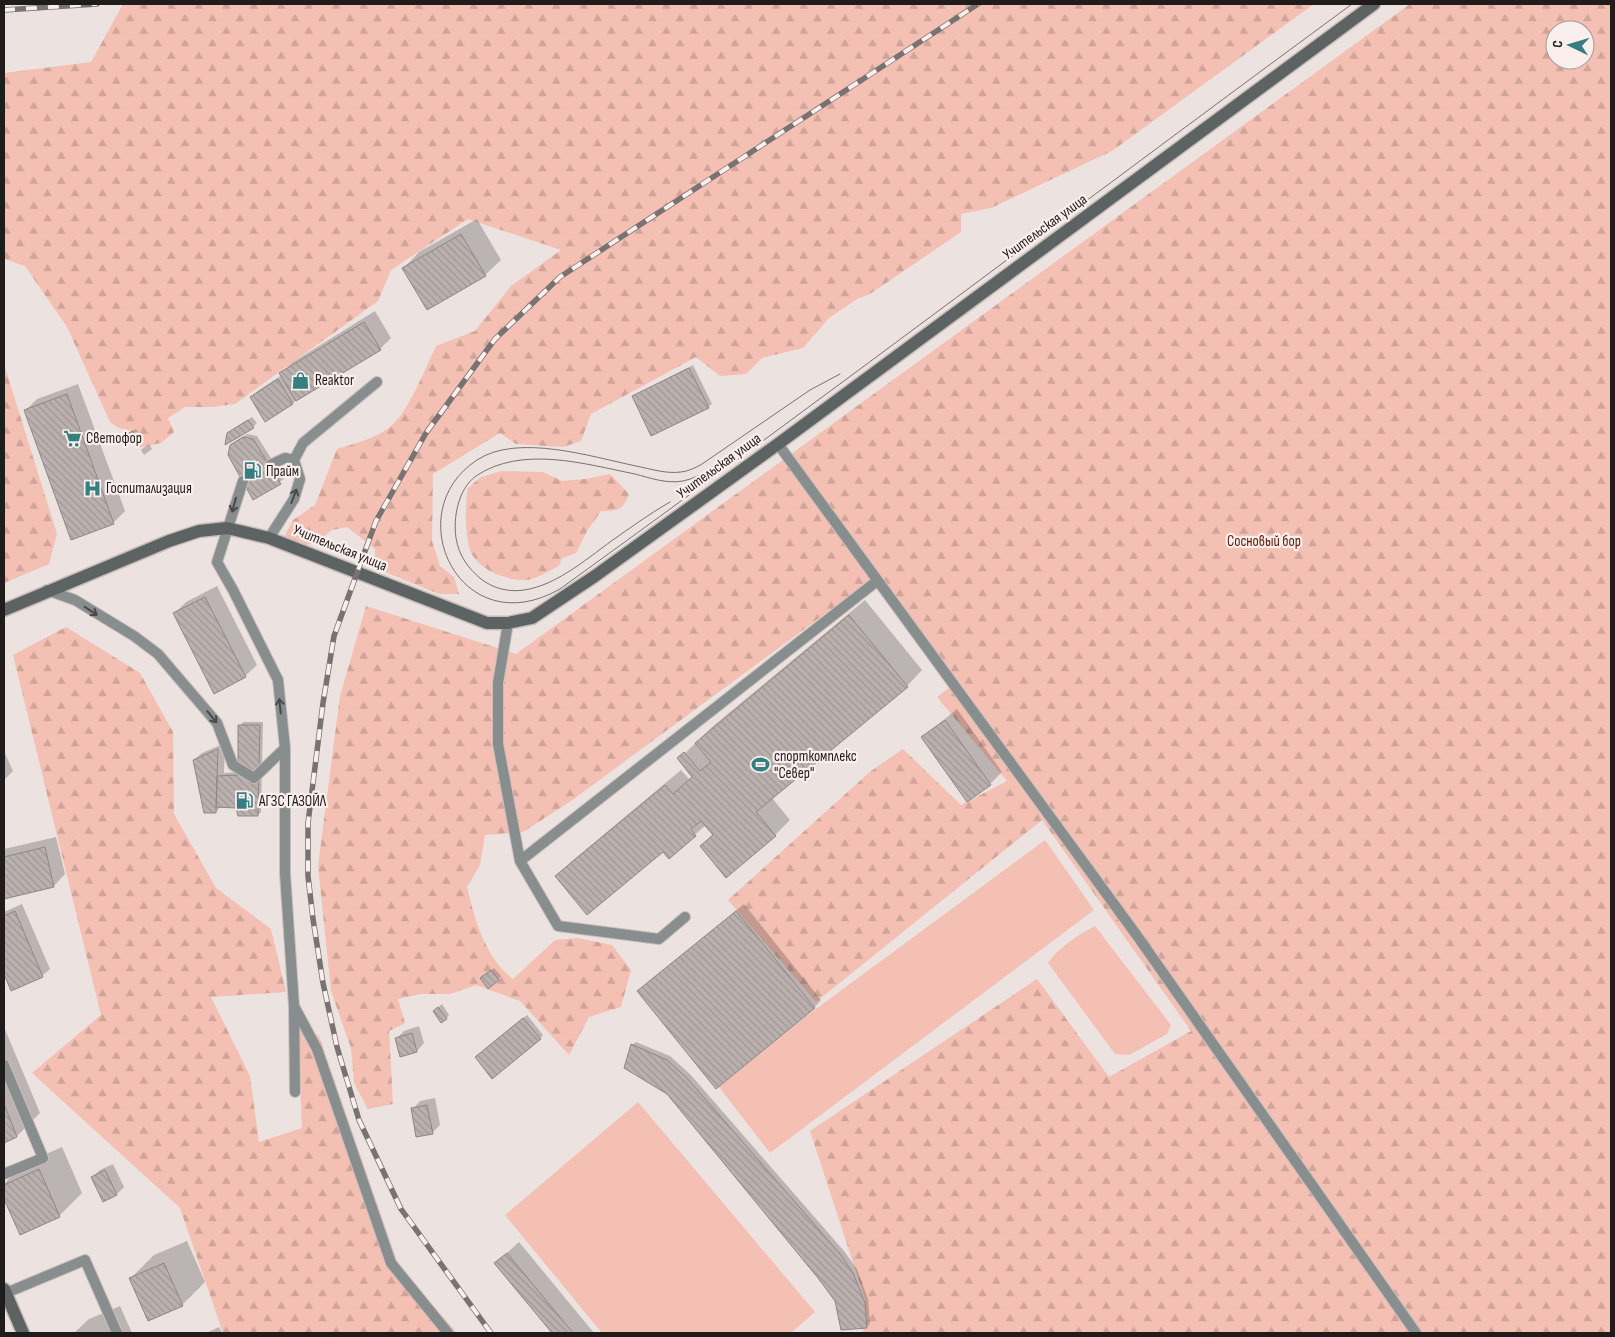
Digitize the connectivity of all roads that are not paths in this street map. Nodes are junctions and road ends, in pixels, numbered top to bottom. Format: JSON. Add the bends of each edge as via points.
{"nodes":[{"id":1,"x":1374,"y":4,"type":"edge"},
{"id":2,"x":377,"y":382,"type":"dead end"},
{"id":3,"x":778,"y":444,"type":"junction"},
{"id":4,"x":294,"y":460,"type":"junction"},
{"id":5,"x":270,"y":464,"type":"dead end"},
{"id":6,"x":243,"y":481,"type":"dead end"},
{"id":7,"x":226,"y":528,"type":"junction"},
{"id":8,"x":269,"y":538,"type":"junction"},
{"id":9,"x":877,"y":581,"type":"junction"},
{"id":10,"x":48,"y":590,"type":"junction"},
{"id":11,"x":4,"y":610,"type":"edge"},
{"id":12,"x":508,"y":623,"type":"junction"},
{"id":13,"x":285,"y":748,"type":"junction"},
{"id":14,"x":520,"y":861,"type":"junction"},
{"id":15,"x":685,"y":917,"type":"dead end"},
{"id":16,"x":294,"y":1006,"type":"junction"},
{"id":17,"x":4,"y":1064,"type":"edge"},
{"id":18,"x":295,"y":1092,"type":"dead end"},
{"id":19,"x":4,"y":1174,"type":"edge"},
{"id":20,"x":5,"y":1291,"type":"edge"},
{"id":21,"x":23,"y":1333,"type":"edge"},
{"id":22,"x":117,"y":1333,"type":"edge"},
{"id":23,"x":448,"y":1333,"type":"edge"},
{"id":24,"x":1416,"y":1333,"type":"edge"}],
"edges":[{"from":1,"to":3,"type":"main road","name":"Учительская улица"},
{"from":2,"to":4,"type":"lane","via":[[303,443]]},
{"from":3,"to":9,"type":"lane"},
{"from":3,"to":12,"type":"main road","name":"Учительская улица","via":[[540,613]]},
{"from":4,"to":5,"type":"lane","via":[[285,458]]},
{"from":8,"to":4,"type":"lane","one_way":true,"via":[[294,499],[300,479]]},
{"from":6,"to":7,"type":"lane","one_way":true},
{"from":7,"to":8,"type":"main road","name":"Учительская улица"},
{"from":7,"to":10,"type":"main road","name":"Учительская улица","via":[[199,531],[169,541]]},
{"from":13,"to":7,"type":"lane","one_way":true,"via":[[278,680],[217,562]]},
{"from":8,"to":12,"type":"main road","name":"Учительская улица","via":[[487,623]]},
{"from":9,"to":14,"type":"lane"},
{"from":9,"to":24,"type":"lane","via":[[1144,946]]},
{"from":10,"to":11,"type":"main road","name":"Учительская улица"},
{"from":10,"to":13,"type":"lane","one_way":true,"via":[[75,600],[158,654],[217,723],[234,765],[254,778]]},
{"from":12,"to":14,"type":"lane","via":[[498,683],[498,744]]},
{"from":13,"to":16,"type":"lane","via":[[285,873]]},
{"from":14,"to":15,"type":"lane","via":[[558,926],[659,939]]},
{"from":16,"to":18,"type":"lane"},
{"from":16,"to":23,"type":"lane","via":[[317,1049],[391,1263]]},
{"from":17,"to":19,"type":"lane","via":[[43,1158]]},
{"from":20,"to":21,"type":"main road"},
{"from":20,"to":22,"type":"lane","via":[[85,1260]]}]}
